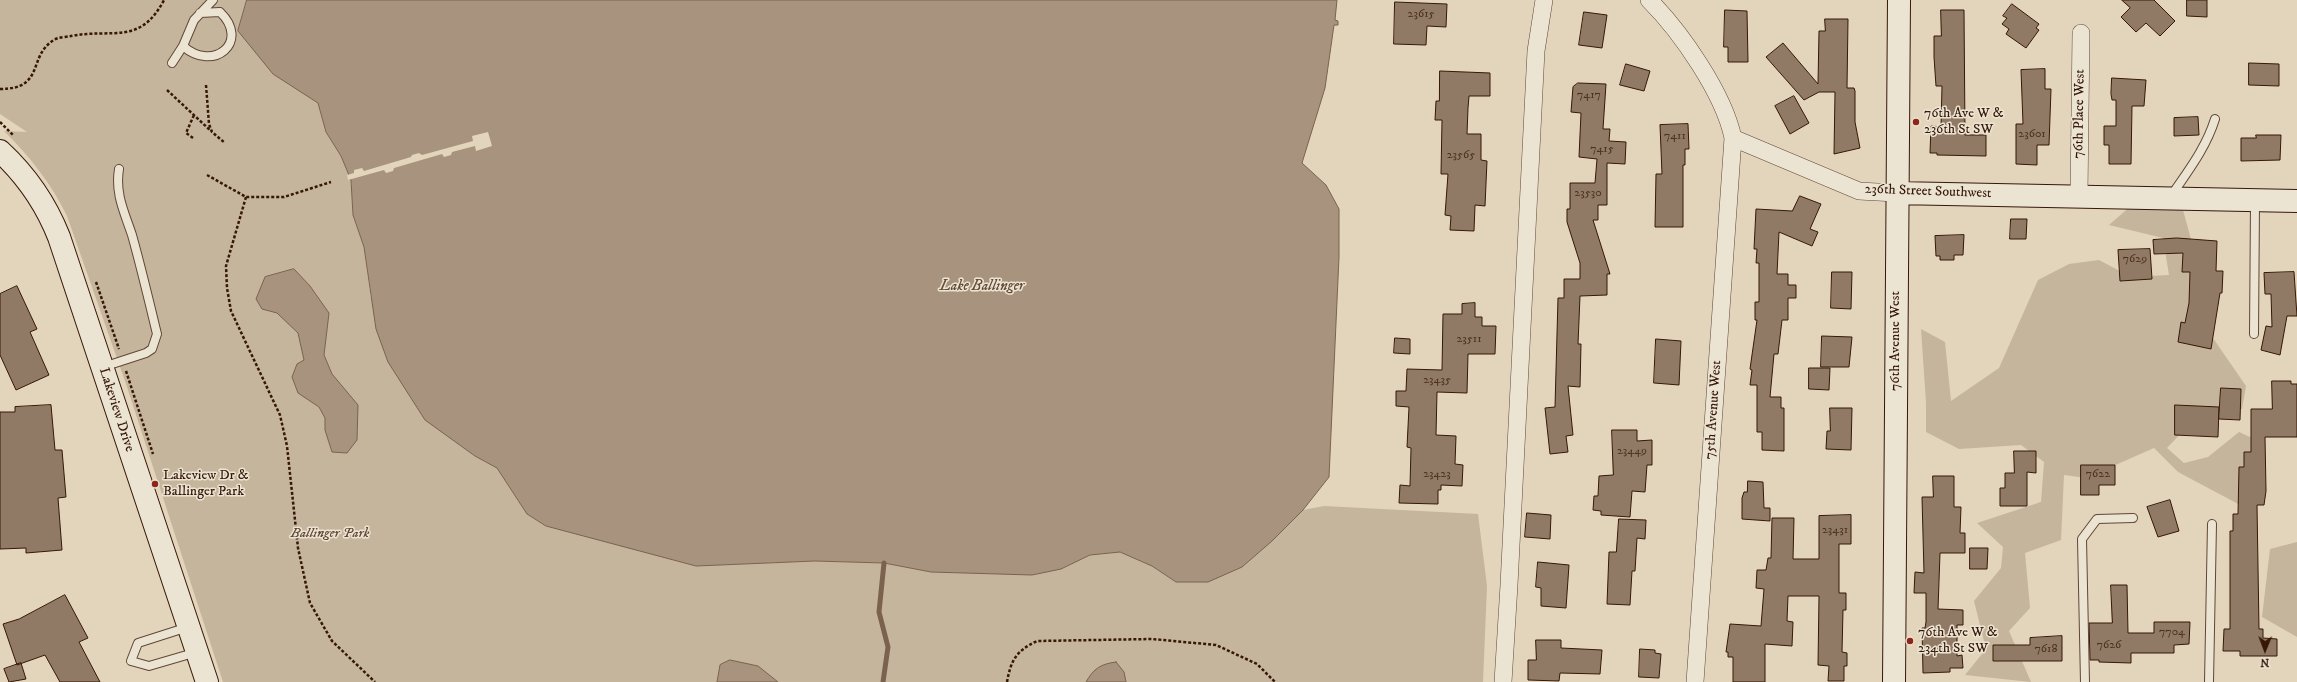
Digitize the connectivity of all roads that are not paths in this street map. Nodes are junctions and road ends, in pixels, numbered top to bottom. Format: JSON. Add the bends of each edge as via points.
{"nodes":[{"id":1,"x":213,"y":0,"type":"edge"},
{"id":2,"x":1544,"y":0,"type":"edge"},
{"id":3,"x":1649,"y":0,"type":"edge"},
{"id":4,"x":1898,"y":0,"type":"edge"},
{"id":5,"x":200,"y":13,"type":"junction"},
{"id":6,"x":2081,"y":33,"type":"dead end"},
{"id":7,"x":183,"y":46,"type":"junction"},
{"id":8,"x":172,"y":63,"type":"dead end"},
{"id":9,"x":2215,"y":119,"type":"dead end"},
{"id":10,"x":1733,"y":138,"type":"junction"},
{"id":11,"x":0,"y":151,"type":"edge"},
{"id":12,"x":119,"y":169,"type":"dead end"},
{"id":13,"x":1896,"y":193,"type":"junction"},
{"id":14,"x":2079,"y":196,"type":"junction"},
{"id":15,"x":2169,"y":198,"type":"junction"},
{"id":16,"x":2255,"y":201,"type":"junction"},
{"id":17,"x":2297,"y":201,"type":"edge"},
{"id":18,"x":2254,"y":334,"type":"dead end"},
{"id":19,"x":102,"y":368,"type":"junction"},
{"id":20,"x":2133,"y":518,"type":"dead end"},
{"id":21,"x":2212,"y":524,"type":"dead end"},
{"id":22,"x":188,"y":627,"type":"junction"},
{"id":23,"x":197,"y":652,"type":"junction"},
{"id":24,"x":207,"y":682,"type":"edge"},
{"id":25,"x":1503,"y":682,"type":"edge"},
{"id":26,"x":1694,"y":682,"type":"edge"},
{"id":27,"x":1894,"y":682,"type":"edge"},
{"id":28,"x":2085,"y":682,"type":"edge"},
{"id":29,"x":2209,"y":682,"type":"edge"}],
"edges":[{"from":1,"to":5,"type":"lane"},
{"from":2,"to":25,"type":"street","via":[[1535,65]]},
{"from":3,"to":10,"type":"street","via":[[1668,19],[1699,65],[1729,118]]},
{"from":4,"to":13,"type":"street","name":"76th Avenue West"},
{"from":5,"to":7,"type":"lane","via":[[194,20]]},
{"from":5,"to":7,"type":"lane","via":[[220,12],[229,20],[232,30],[231,43],[223,53],[215,56],[192,54]]},
{"from":6,"to":14,"type":"street","name":"76th Place West"},
{"from":7,"to":8,"type":"lane"},
{"from":9,"to":15,"type":"lane","via":[[2200,154]]},
{"from":10,"to":13,"type":"street","name":"236th Street Southwest","via":[[1859,191]]},
{"from":10,"to":26,"type":"street","name":"75th Avenue West"},
{"from":11,"to":19,"type":"street","name":"Lakeview Drive","via":[[32,187],[54,224]]},
{"from":12,"to":19,"type":"lane","via":[[118,197],[131,234],[157,334],[152,349],[146,353]]},
{"from":13,"to":14,"type":"street","name":"236th Street Southwest"},
{"from":13,"to":27,"type":"street","name":"76th Avenue West"},
{"from":14,"to":15,"type":"street","name":"236th Street Southwest"},
{"from":15,"to":16,"type":"street","name":"236th Street Southwest"},
{"from":16,"to":17,"type":"street","name":"236th Street Southwest"},
{"from":16,"to":18,"type":"lane"},
{"from":19,"to":22,"type":"street","name":"Lakeview Drive"},
{"from":20,"to":28,"type":"lane","via":[[2097,519],[2082,539]]},
{"from":21,"to":29,"type":"lane"},
{"from":22,"to":23,"type":"street","name":"Lakeview Drive"},
{"from":22,"to":23,"type":"lane","via":[[138,643],[131,661],[149,666]]},
{"from":23,"to":24,"type":"street","name":"Lakeview Drive"}]}
